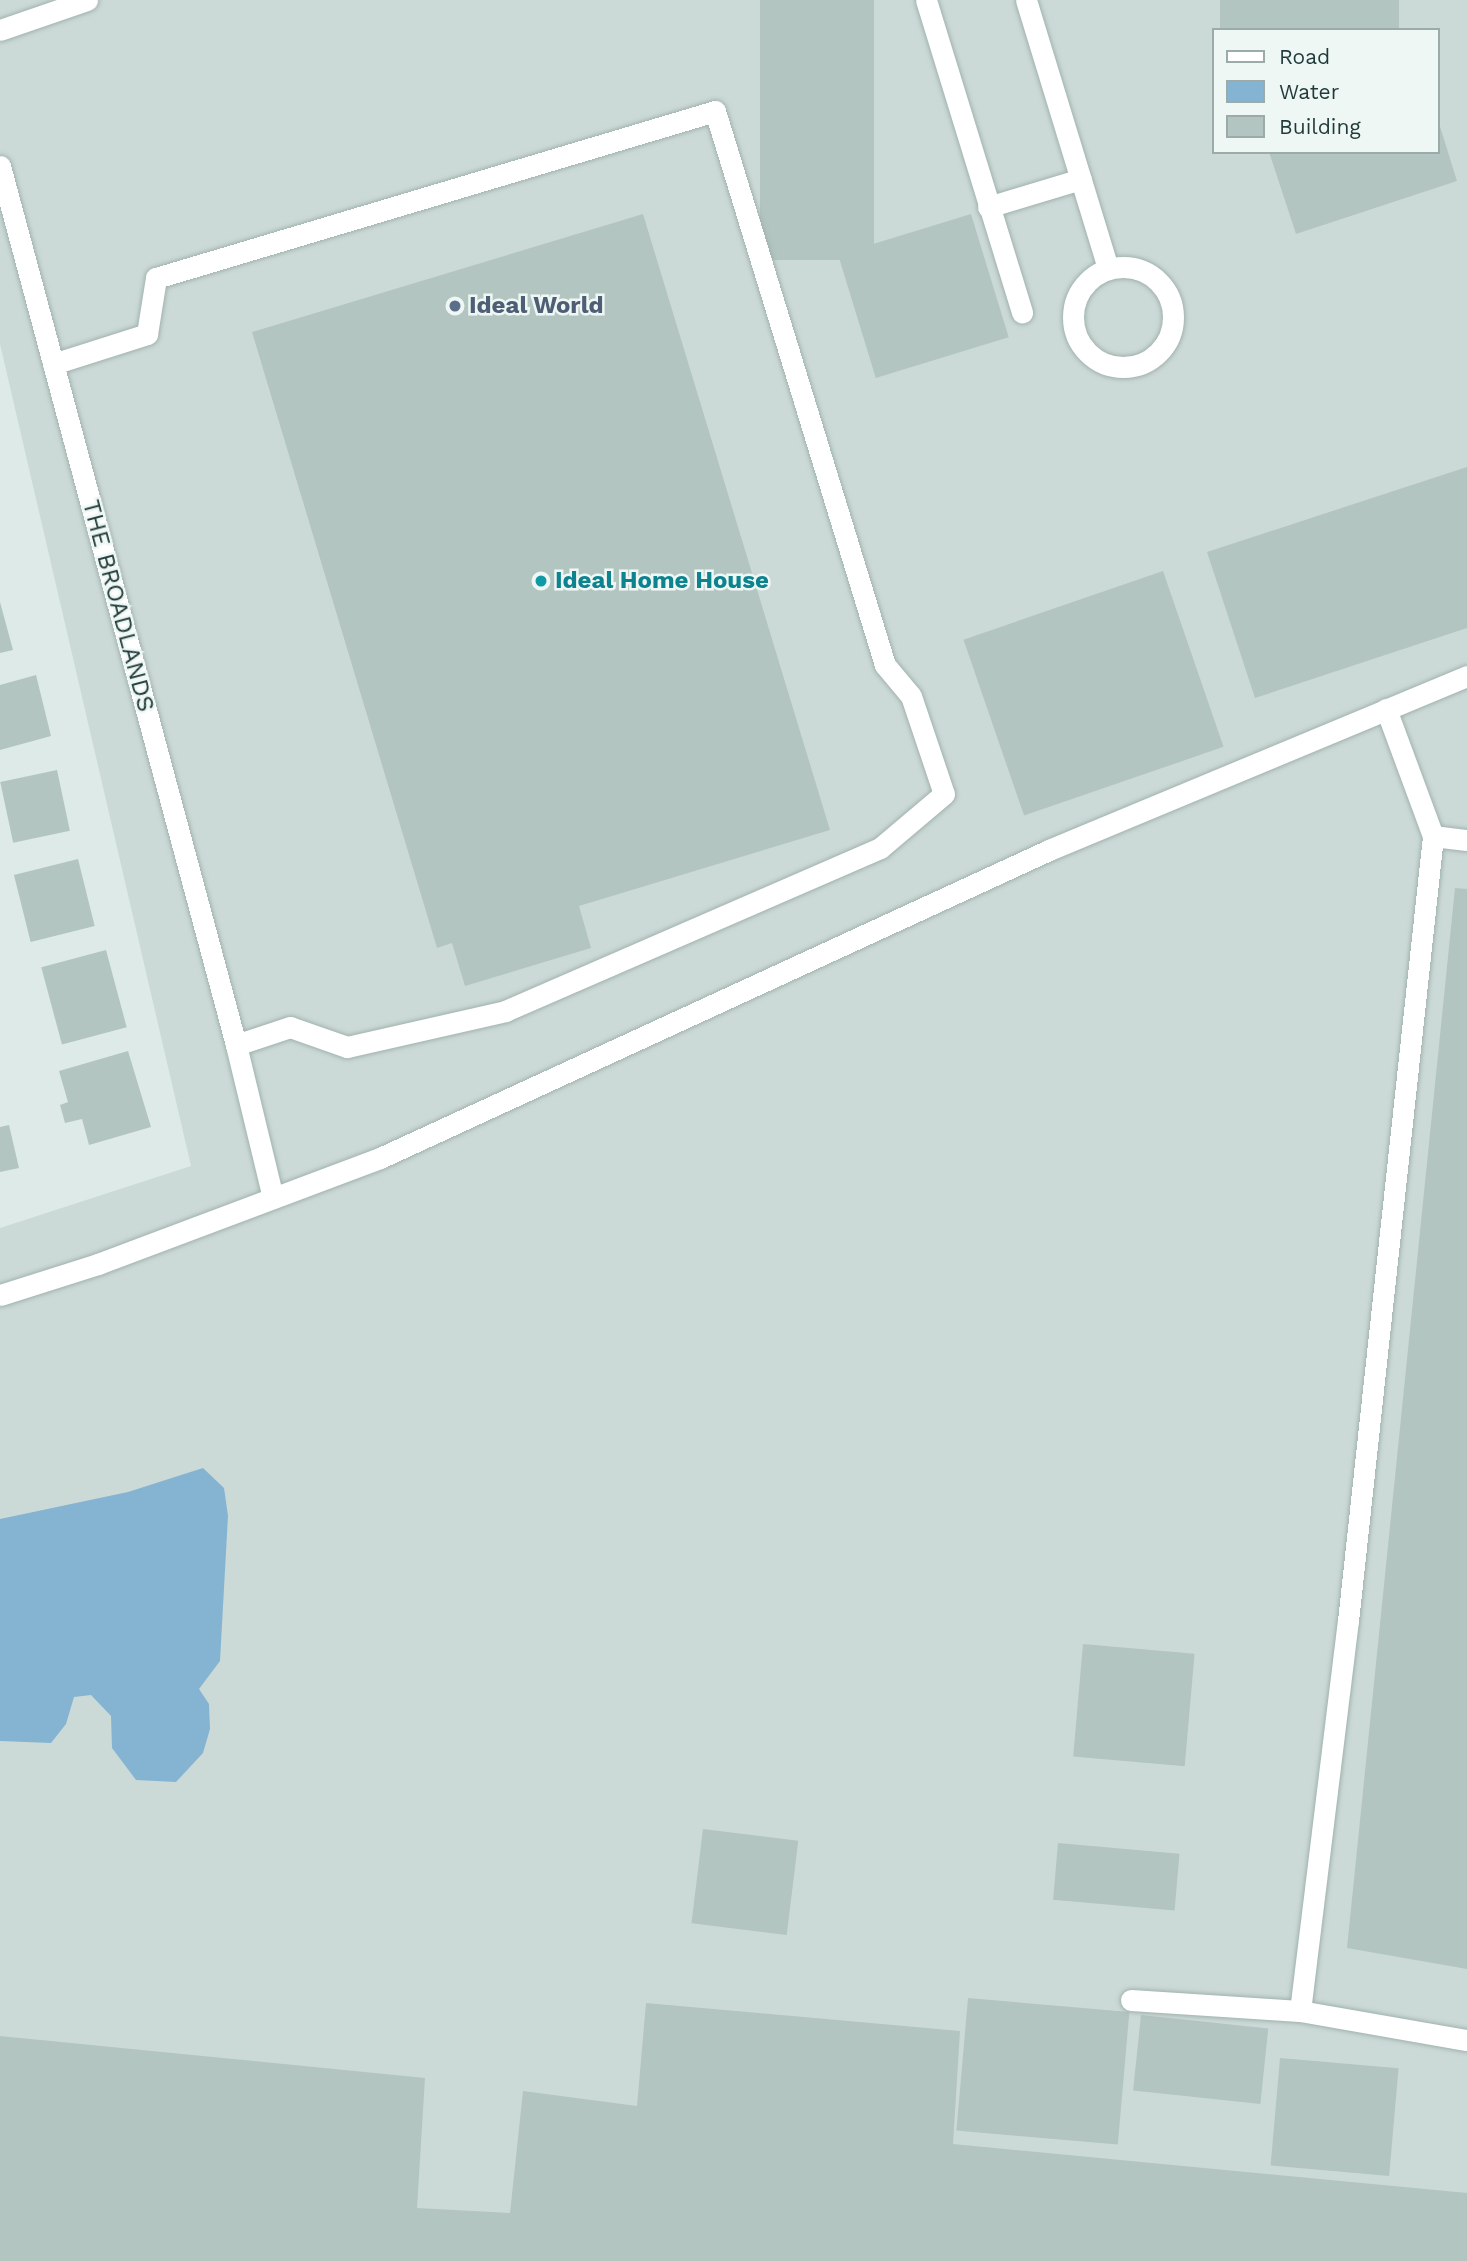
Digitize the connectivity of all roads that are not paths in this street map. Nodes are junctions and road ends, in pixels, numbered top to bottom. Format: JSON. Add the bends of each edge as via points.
{"nodes":[{"id":1,"x":86,"y":0,"type":"edge"},
{"id":2,"x":926,"y":0,"type":"edge"},
{"id":3,"x":1026,"y":0,"type":"edge"},
{"id":4,"x":0,"y":30,"type":"edge"},
{"id":5,"x":0,"y":166,"type":"edge"},
{"id":6,"x":1081,"y":179,"type":"junction"},
{"id":7,"x":988,"y":207,"type":"junction"},
{"id":8,"x":1108,"y":269,"type":"junction"},
{"id":9,"x":1022,"y":313,"type":"dead end"},
{"id":10,"x":53,"y":364,"type":"junction"},
{"id":11,"x":1467,"y":676,"type":"edge"},
{"id":12,"x":1386,"y":709,"type":"junction"},
{"id":13,"x":1433,"y":836,"type":"junction"},
{"id":14,"x":1467,"y":840,"type":"edge"},
{"id":15,"x":236,"y":1045,"type":"junction"},
{"id":16,"x":273,"y":1198,"type":"junction"},
{"id":17,"x":0,"y":1295,"type":"edge"},
{"id":18,"x":1131,"y":2000,"type":"dead end"},
{"id":19,"x":1300,"y":2011,"type":"junction"},
{"id":20,"x":1467,"y":2040,"type":"edge"}],
"edges":[{"from":1,"to":4,"type":"street"},
{"from":2,"to":7,"type":"street"},
{"from":3,"to":6,"type":"street"},
{"from":5,"to":10,"type":"street","name":"THE BROADLANDS"},
{"from":6,"to":7,"type":"street"},
{"from":6,"to":8,"type":"street"},
{"from":7,"to":9,"type":"street"},
{"from":8,"to":8,"type":"street","via":[[1086,282],[1073,306],[1074,332],[1088,355],[1112,367],[1138,366],[1159,352],[1172,329],[1171,303],[1158,280],[1134,268]]},
{"from":10,"to":15,"type":"street","name":"THE BROADLANDS"},
{"from":10,"to":15,"type":"street","via":[[147,334],[156,278],[715,111],[885,666],[911,696],[944,794],[880,848],[506,1011],[347,1047],[290,1027]]},
{"from":11,"to":12,"type":"street"},
{"from":12,"to":13,"type":"street"},
{"from":12,"to":16,"type":"street","via":[[1049,850],[380,1158]]},
{"from":13,"to":14,"type":"street"},
{"from":13,"to":19,"type":"street"},
{"from":15,"to":16,"type":"street","name":"THE BROADLANDS"},
{"from":16,"to":17,"type":"street","via":[[98,1264]]},
{"from":18,"to":19,"type":"street"},
{"from":19,"to":20,"type":"street"}]}
